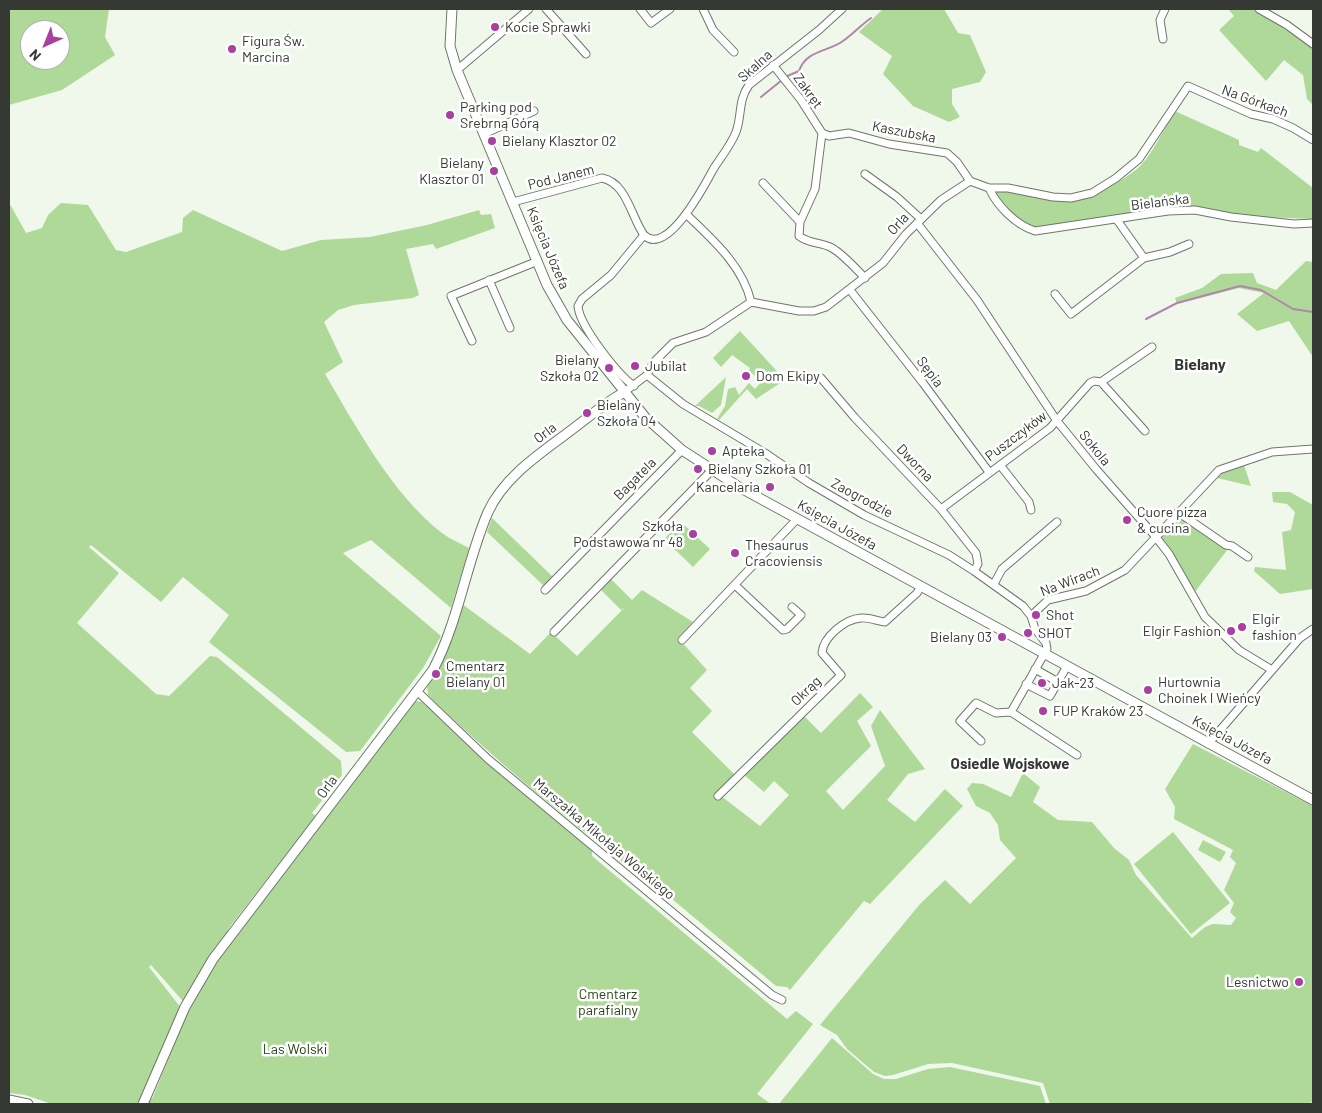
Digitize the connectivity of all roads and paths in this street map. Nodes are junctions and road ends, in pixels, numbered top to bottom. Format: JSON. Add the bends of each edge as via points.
{"nodes":[{"id":1,"x":452,"y":9,"type":"edge"},
{"id":2,"x":529,"y":9,"type":"edge"},
{"id":3,"x":546,"y":9,"type":"edge"},
{"id":4,"x":640,"y":9,"type":"edge"},
{"id":5,"x":670,"y":9,"type":"edge"},
{"id":6,"x":703,"y":9,"type":"edge"},
{"id":7,"x":842,"y":9,"type":"edge"},
{"id":8,"x":1165,"y":9,"type":"edge"},
{"id":9,"x":1259,"y":9,"type":"edge"},
{"id":10,"x":1163,"y":39,"type":"dead end"},
{"id":11,"x":1313,"y":44,"type":"edge"},
{"id":12,"x":734,"y":52,"type":"dead end"},
{"id":13,"x":586,"y":54,"type":"dead end"},
{"id":14,"x":773,"y":65,"type":"junction"},
{"id":15,"x":457,"y":70,"type":"junction"},
{"id":16,"x":534,"y":111,"type":"dead end"},
{"id":17,"x":822,"y":133,"type":"junction"},
{"id":18,"x":484,"y":134,"type":"junction"},
{"id":19,"x":1313,"y":140,"type":"edge"},
{"id":20,"x":865,"y":174,"type":"dead end"},
{"id":21,"x":970,"y":181,"type":"junction"},
{"id":22,"x":763,"y":183,"type":"dead end"},
{"id":23,"x":989,"y":188,"type":"junction"},
{"id":24,"x":513,"y":202,"type":"junction"},
{"id":25,"x":687,"y":215,"type":"junction"},
{"id":26,"x":1117,"y":220,"type":"junction"},
{"id":27,"x":919,"y":221,"type":"junction"},
{"id":28,"x":800,"y":222,"type":"junction"},
{"id":29,"x":1313,"y":223,"type":"edge"},
{"id":30,"x":644,"y":235,"type":"junction"},
{"id":31,"x":1189,"y":244,"type":"dead end"},
{"id":32,"x":1144,"y":258,"type":"junction"},
{"id":33,"x":538,"y":261,"type":"junction"},
{"id":34,"x":865,"y":278,"type":"junction"},
{"id":35,"x":489,"y":280,"type":"junction"},
{"id":36,"x":850,"y":290,"type":"junction"},
{"id":37,"x":1055,"y":294,"type":"dead end"},
{"id":38,"x":751,"y":302,"type":"junction"},
{"id":39,"x":510,"y":328,"type":"dead end"},
{"id":40,"x":472,"y":341,"type":"dead end"},
{"id":41,"x":1152,"y":347,"type":"dead end"},
{"id":42,"x":647,"y":375,"type":"junction"},
{"id":43,"x":821,"y":378,"type":"dead end"},
{"id":44,"x":1101,"y":382,"type":"junction"},
{"id":45,"x":634,"y":386,"type":"junction"},
{"id":46,"x":623,"y":393,"type":"junction"},
{"id":47,"x":1057,"y":421,"type":"junction"},
{"id":48,"x":1145,"y":431,"type":"dead end"},
{"id":49,"x":1313,"y":449,"type":"edge"},
{"id":50,"x":682,"y":450,"type":"junction"},
{"id":51,"x":1000,"y":465,"type":"junction"},
{"id":52,"x":711,"y":471,"type":"junction"},
{"id":53,"x":988,"y":472,"type":"junction"},
{"id":54,"x":941,"y":509,"type":"junction"},
{"id":55,"x":1031,"y":510,"type":"dead end"},
{"id":56,"x":1178,"y":512,"type":"junction"},
{"id":57,"x":797,"y":519,"type":"junction"},
{"id":58,"x":1057,"y":522,"type":"dead end"},
{"id":59,"x":1156,"y":536,"type":"junction"},
{"id":60,"x":1248,"y":557,"type":"dead end"},
{"id":61,"x":974,"y":571,"type":"junction"},
{"id":62,"x":994,"y":584,"type":"junction"},
{"id":63,"x":735,"y":585,"type":"junction"},
{"id":64,"x":921,"y":586,"type":"junction"},
{"id":65,"x":545,"y":590,"type":"dead end"},
{"id":66,"x":792,"y":607,"type":"dead end"},
{"id":67,"x":1031,"y":616,"type":"junction"},
{"id":68,"x":1313,"y":630,"type":"edge"},
{"id":69,"x":554,"y":632,"type":"dead end"},
{"id":70,"x":682,"y":640,"type":"dead end"},
{"id":71,"x":1044,"y":654,"type":"junction"},
{"id":72,"x":1067,"y":666,"type":"junction"},
{"id":73,"x":1035,"y":669,"type":"junction"},
{"id":74,"x":1272,"y":670,"type":"junction"},
{"id":75,"x":1058,"y":682,"type":"junction"},
{"id":76,"x":1026,"y":684,"type":"junction"},
{"id":77,"x":417,"y":691,"type":"junction"},
{"id":78,"x":1011,"y":712,"type":"junction"},
{"id":79,"x":981,"y":741,"type":"dead end"},
{"id":80,"x":1208,"y":744,"type":"junction"},
{"id":81,"x":1076,"y":755,"type":"dead end"},
{"id":82,"x":718,"y":796,"type":"dead end"},
{"id":83,"x":1313,"y":800,"type":"edge"},
{"id":84,"x":782,"y":1000,"type":"dead end"},
{"id":85,"x":9,"y":1100,"type":"edge"},
{"id":86,"x":28,"y":1104,"type":"edge"},
{"id":87,"x":143,"y":1104,"type":"edge"}],
"edges":[{"from":1,"to":15,"type":"street","name":"Księcia Józefa","via":[[450,46]]},
{"from":2,"to":15,"type":"street"},
{"from":3,"to":13,"type":"street"},
{"from":4,"to":5,"type":"street","via":[[651,23]]},
{"from":6,"to":12,"type":"street","via":[[713,30]]},
{"from":7,"to":14,"type":"street","name":"Skalna"},
{"from":8,"to":10,"type":"street","via":[[1160,20]]},
{"from":9,"to":11,"type":"street"},
{"from":14,"to":17,"type":"street","name":"Zakręt"},
{"from":14,"to":25,"type":"street","name":"Skalna","via":[[751,82],[742,94],[736,132]]},
{"from":15,"to":18,"type":"street","name":"Księcia Józefa"},
{"from":16,"to":18,"type":"street"},
{"from":17,"to":21,"type":"street","name":"Kaszubska","via":[[829,136],[849,133],[890,144],[947,153]]},
{"from":17,"to":28,"type":"street","via":[[815,188]]},
{"from":18,"to":24,"type":"street","name":"Księcia Józefa"},
{"from":19,"to":23,"type":"street","name":"Na Górkach","via":[[1293,128],[1188,86],[1139,159],[1092,193],[1062,198],[1008,188]]},
{"from":20,"to":27,"type":"street","via":[[890,191]]},
{"from":21,"to":23,"type":"street"},
{"from":21,"to":27,"type":"street","name":"Orla","via":[[955,189]]},
{"from":22,"to":28,"type":"street"},
{"from":23,"to":26,"type":"street","name":"Bielańska","via":[[1013,219],[1035,231]]},
{"from":24,"to":30,"type":"street","name":"Pod Janem","via":[[602,178],[610,180],[619,186]]},
{"from":24,"to":33,"type":"street","name":"Księcia Józefa"},
{"from":25,"to":30,"type":"street","via":[[660,238],[651,239]]},
{"from":25,"to":38,"type":"street","via":[[715,241],[734,265],[748,287]]},
{"from":26,"to":29,"type":"street","name":"Bielańska","via":[[1195,210],[1230,217]]},
{"from":26,"to":32,"type":"street"},
{"from":27,"to":34,"type":"street","name":"Orla","via":[[882,264]]},
{"from":27,"to":47,"type":"street","name":"Sokola"},
{"from":28,"to":34,"type":"street","via":[[799,236],[835,250]]},
{"from":30,"to":45,"type":"street","via":[[611,275],[578,306],[581,321],[619,374]]},
{"from":31,"to":32,"type":"street"},
{"from":32,"to":37,"type":"street","via":[[1071,314]]},
{"from":33,"to":35,"type":"street"},
{"from":33,"to":46,"type":"street","name":"Księcia Józefa","via":[[567,320]]},
{"from":34,"to":36,"type":"street","name":"Orla"},
{"from":35,"to":39,"type":"street"},
{"from":35,"to":40,"type":"street","via":[[451,296]]},
{"from":36,"to":38,"type":"street","name":"Orla","via":[[826,307],[814,311],[798,312]]},
{"from":36,"to":53,"type":"street","name":"Sępia"},
{"from":38,"to":42,"type":"street","name":"Orla","via":[[706,332],[674,342],[653,362]]},
{"from":41,"to":44,"type":"street","name":"Puszczyków"},
{"from":42,"to":45,"type":"street","name":"Orla"},
{"from":42,"to":61,"type":"street","name":"Zaogrodzie","via":[[683,404],[809,483]]},
{"from":43,"to":54,"type":"street","name":"Dworna"},
{"from":44,"to":47,"type":"street","name":"Puszczyków","via":[[1090,383]]},
{"from":44,"to":48,"type":"street"},
{"from":45,"to":46,"type":"street","name":"Orla"},
{"from":46,"to":50,"type":"street","name":"Księcia Józefa"},
{"from":46,"to":77,"type":"street","name":"Orla","via":[[534,458],[497,496],[475,548],[443,649],[433,670]]},
{"from":47,"to":51,"type":"street","name":"Puszczyków"},
{"from":47,"to":59,"type":"street","name":"Sokola"},
{"from":49,"to":56,"type":"street","name":"Na Wirach","via":[[1280,450],[1228,466],[1211,476]]},
{"from":50,"to":52,"type":"street","name":"Księcia Józefa"},
{"from":50,"to":65,"type":"street","name":"Bagatela"},
{"from":51,"to":53,"type":"street","name":"Puszczyków"},
{"from":51,"to":55,"type":"street","via":[[1029,502]]},
{"from":52,"to":57,"type":"street","name":"Księcia Józefa"},
{"from":52,"to":69,"type":"street"},
{"from":53,"to":54,"type":"street","name":"Puszczyków"},
{"from":54,"to":61,"type":"street","name":"Dworna","via":[[976,553],[978,564]]},
{"from":56,"to":59,"type":"street","name":"Na Wirach"},
{"from":56,"to":60,"type":"street"},
{"from":57,"to":63,"type":"street"},
{"from":57,"to":64,"type":"street","name":"Księcia Józefa"},
{"from":58,"to":62,"type":"street","via":[[1002,569]]},
{"from":59,"to":67,"type":"street","name":"Na Wirach","via":[[1119,574],[1086,591],[1045,602]]},
{"from":59,"to":74,"type":"street","name":"Sokola","via":[[1205,617],[1239,650]]},
{"from":61,"to":62,"type":"street","name":"Zaogrodzie"},
{"from":62,"to":67,"type":"street","name":"Zaogrodzie"},
{"from":63,"to":66,"type":"street","via":[[783,630],[801,615]]},
{"from":63,"to":70,"type":"street"},
{"from":64,"to":71,"type":"street","name":"Księcia Józefa"},
{"from":64,"to":82,"type":"street","name":"Okrąg","via":[[885,622],[862,618],[837,630],[822,653],[841,675]]},
{"from":67,"to":71,"type":"street","name":"Zaogrodzie","via":[[1035,629],[1046,643]]},
{"from":68,"to":74,"type":"street","via":[[1300,638]]},
{"from":71,"to":72,"type":"street","name":"Księcia Józefa"},
{"from":71,"to":73,"type":"street"},
{"from":72,"to":75,"type":"street"},
{"from":72,"to":80,"type":"street","name":"Księcia Józefa"},
{"from":73,"to":75,"type":"street"},
{"from":73,"to":76,"type":"street"},
{"from":74,"to":80,"type":"street"},
{"from":75,"to":76,"type":"street","via":[[1050,696]]},
{"from":76,"to":78,"type":"street"},
{"from":77,"to":84,"type":"street","name":"Marszałka Mikołaja Wolskiego","via":[[488,759]]},
{"from":77,"to":87,"type":"street","name":"Orla","via":[[213,959],[185,1007]]},
{"from":78,"to":79,"type":"street","via":[[996,713],[976,703],[960,721]]},
{"from":78,"to":81,"type":"street"},
{"from":80,"to":83,"type":"street","name":"Księcia Józefa"},
{"from":85,"to":86,"type":"street"}]}
